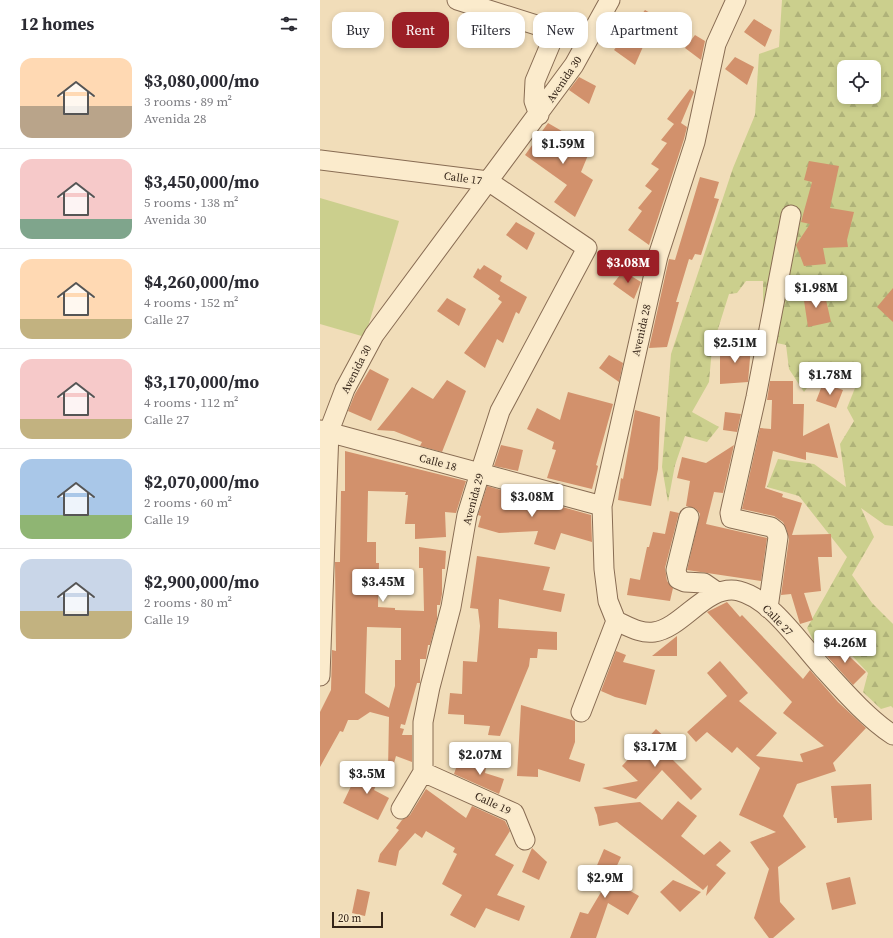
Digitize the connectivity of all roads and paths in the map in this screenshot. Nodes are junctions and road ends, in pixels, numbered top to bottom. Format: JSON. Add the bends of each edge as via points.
{"nodes":[{"id":1,"x":457,"y":0,"type":"edge"},
{"id":2,"x":610,"y":0,"type":"edge"},
{"id":3,"x":736,"y":0,"type":"edge"},
{"id":4,"x":533,"y":24,"type":"edge"},
{"id":5,"x":588,"y":38,"type":"edge"},
{"id":6,"x":549,"y":48,"type":"edge"},
{"id":7,"x":583,"y":48,"type":"edge"},
{"id":8,"x":539,"y":114,"type":"junction"},
{"id":9,"x":320,"y":160,"type":"edge"},
{"id":10,"x":488,"y":182,"type":"junction"},
{"id":11,"x":791,"y":215,"type":"dead end"},
{"id":12,"x":587,"y":248,"type":"joint"},
{"id":13,"x":325,"y":431,"type":"edge"},
{"id":14,"x":480,"y":473,"type":"junction"},
{"id":15,"x":602,"y":506,"type":"junction"},
{"id":16,"x":689,"y":517,"type":"dead end"},
{"id":17,"x":717,"y":592,"type":"junction"},
{"id":18,"x":322,"y":598,"type":"edge"},
{"id":19,"x":768,"y":608,"type":"junction"},
{"id":20,"x":616,"y":621,"type":"junction"},
{"id":21,"x":320,"y":676,"type":"edge"},
{"id":22,"x":581,"y":712,"type":"dead end"},
{"id":23,"x":893,"y":735,"type":"edge"},
{"id":24,"x":423,"y":772,"type":"junction"},
{"id":25,"x":401,"y":809,"type":"dead end"},
{"id":26,"x":525,"y":840,"type":"dead end"}],
"edges":[{"from":1,"to":4,"type":"street"},
{"from":2,"to":5,"type":"street","name":"Avenida 30"},
{"from":3,"to":15,"type":"street","name":"Avenida 28","via":[[716,44],[696,142],[658,256]]},
{"from":6,"to":8,"type":"street","name":"Avenida 30","via":[[535,81],[534,101]]},
{"from":7,"to":8,"type":"street","name":"Avenida 30","via":[[574,65]]},
{"from":8,"to":10,"type":"street","name":"Avenida 30"},
{"from":9,"to":10,"type":"street","name":"Calle 17"},
{"from":10,"to":12,"type":"street","name":"Calle 17"},
{"from":10,"to":13,"type":"street","name":"Avenida 30","via":[[374,335]]},
{"from":11,"to":19,"type":"street","via":[[756,397],[730,513],[731,518],[776,531],[778,537]]},
{"from":12,"to":14,"type":"street","name":"Avenida 29","via":[[500,411]]},
{"from":13,"to":14,"type":"street","name":"Calle 18"},
{"from":13,"to":18,"type":"street","name":"Avenida 30"},
{"from":14,"to":15,"type":"street","name":"Calle 18"},
{"from":14,"to":24,"type":"street","name":"Avenida 29","via":[[467,515],[451,607],[423,722]]},
{"from":15,"to":20,"type":"street","name":"Avenida 28","via":[[604,569],[608,601]]},
{"from":16,"to":17,"type":"street","via":[[676,570],[678,579],[704,583]]},
{"from":17,"to":19,"type":"street","name":"Calle 27","via":[[738,591],[754,597]]},
{"from":17,"to":20,"type":"street","via":[[674,623],[654,632],[634,630]]},
{"from":18,"to":21,"type":"street","name":"Avenida 30"},
{"from":19,"to":23,"type":"street","name":"Calle 27","via":[[822,668],[881,727]]},
{"from":20,"to":22,"type":"street"},
{"from":24,"to":25,"type":"street"},
{"from":24,"to":26,"type":"street","name":"Calle 19","via":[[514,813]]}]}
